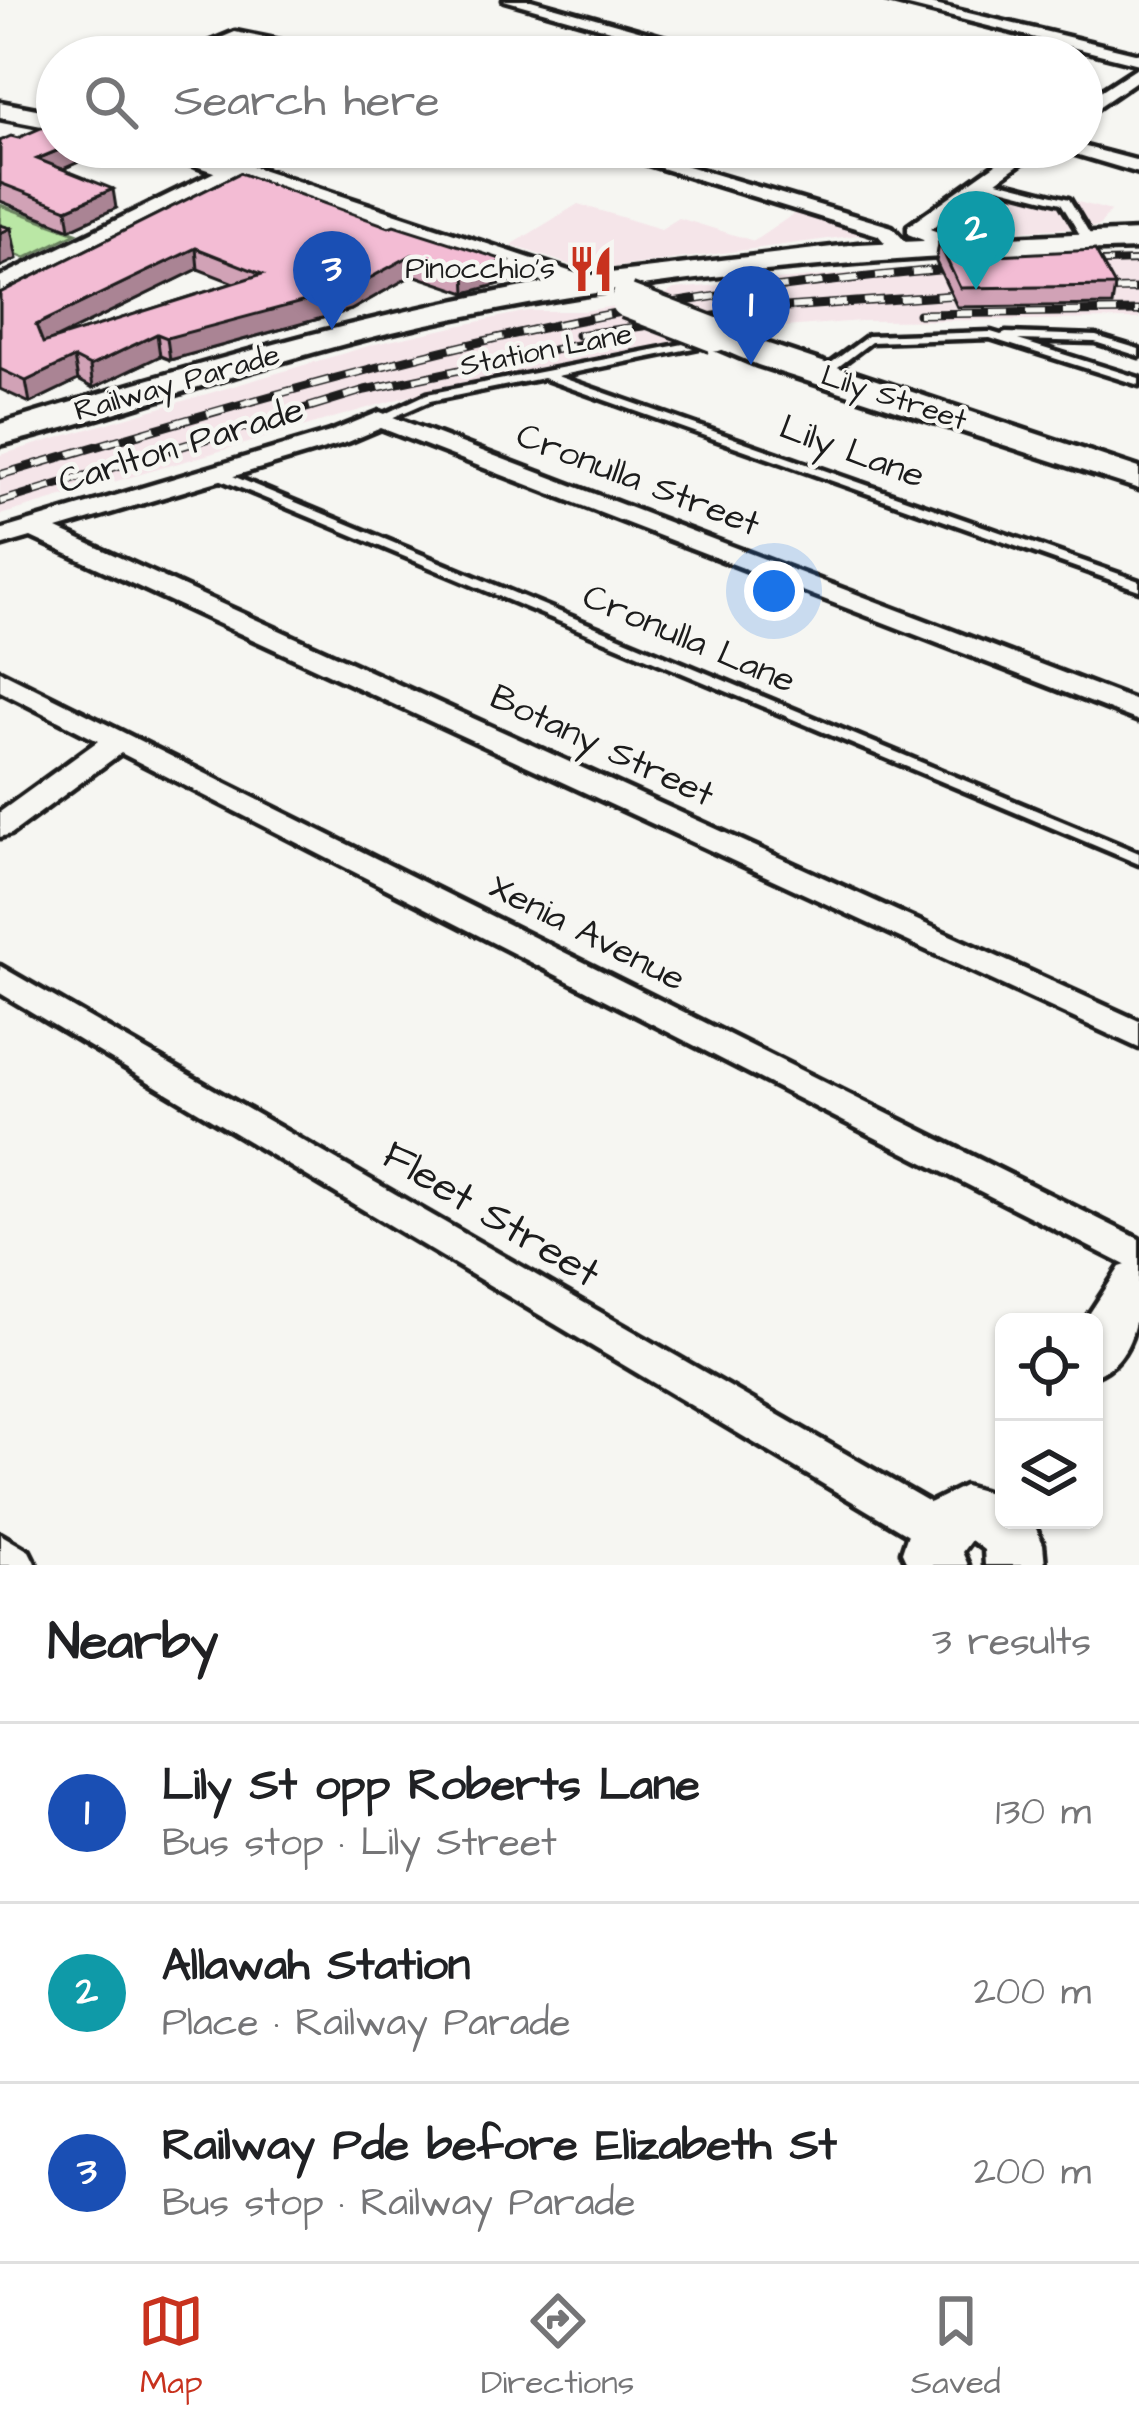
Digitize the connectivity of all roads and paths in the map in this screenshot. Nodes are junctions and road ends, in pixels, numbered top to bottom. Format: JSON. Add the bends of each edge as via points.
{"nodes":[{"id":1,"x":512,"y":0,"type":"edge"},
{"id":2,"x":892,"y":0,"type":"edge"},
{"id":3,"x":647,"y":36,"type":"edge"},
{"id":4,"x":1043,"y":36,"type":"edge"},
{"id":5,"x":1103,"y":50,"type":"edge"},
{"id":6,"x":1139,"y":59,"type":"edge"},
{"id":7,"x":1139,"y":71,"type":"edge"},
{"id":8,"x":1103,"y":97,"type":"edge"},
{"id":9,"x":0,"y":110,"type":"edge"},
{"id":10,"x":36,"y":115,"type":"edge"},
{"id":11,"x":1103,"y":158,"type":"edge"},
{"id":12,"x":1139,"y":167,"type":"edge"},
{"id":13,"x":227,"y":168,"type":"edge"},
{"id":14,"x":673,"y":168,"type":"edge"},
{"id":15,"x":699,"y":168,"type":"edge"},
{"id":16,"x":1004,"y":168,"type":"edge"},
{"id":17,"x":233,"y":170,"type":"junction"},
{"id":18,"x":986,"y":181,"type":"junction"},
{"id":19,"x":911,"y":240,"type":"junction"},
{"id":20,"x":1139,"y":240,"type":"edge"},
{"id":21,"x":1089,"y":241,"type":"junction"},
{"id":22,"x":0,"y":285,"type":"edge"},
{"id":23,"x":584,"y":286,"type":"junction"},
{"id":24,"x":991,"y":335,"type":"junction"},
{"id":25,"x":720,"y":337,"type":"junction"},
{"id":26,"x":1139,"y":352,"type":"edge"},
{"id":27,"x":544,"y":374,"type":"junction"},
{"id":28,"x":822,"y":374,"type":"junction"},
{"id":29,"x":1139,"y":382,"type":"edge"},
{"id":30,"x":380,"y":419,"type":"junction"},
{"id":31,"x":4,"y":430,"type":"edge"},
{"id":32,"x":216,"y":473,"type":"junction"},
{"id":33,"x":1139,"y":479,"type":"edge"},
{"id":34,"x":32,"y":528,"type":"junction"},
{"id":35,"x":0,"y":538,"type":"edge"},
{"id":36,"x":1139,"y":586,"type":"edge"},
{"id":37,"x":0,"y":680,"type":"edge"},
{"id":38,"x":1139,"y":712,"type":"edge"},
{"id":39,"x":119,"y":740,"type":"junction"},
{"id":40,"x":0,"y":827,"type":"edge"},
{"id":41,"x":1139,"y":859,"type":"edge"},
{"id":42,"x":0,"y":978,"type":"edge"},
{"id":43,"x":1139,"y":1035,"type":"edge"},
{"id":44,"x":1139,"y":1257,"type":"edge"},
{"id":45,"x":1139,"y":1283,"type":"edge"},
{"id":46,"x":1103,"y":1339,"type":"edge"},
{"id":47,"x":976,"y":1534,"type":"edge"},
{"id":48,"x":0,"y":1554,"type":"edge"},
{"id":49,"x":14,"y":1565,"type":"edge"}],
"edges":[{"from":1,"to":3,"type":"street"},
{"from":2,"to":4,"type":"street"},
{"from":5,"to":6,"type":"street"},
{"from":7,"to":8,"type":"street"},
{"from":9,"to":10,"type":"main road"},
{"from":11,"to":12,"type":"street"},
{"from":13,"to":17,"type":"main road","name":"Lily Street"},
{"from":14,"to":19,"type":"street"},
{"from":15,"to":19,"type":"street"},
{"from":16,"to":18,"type":"street"},
{"from":17,"to":22,"type":"street"},
{"from":17,"to":23,"type":"main road","name":"Lily Street"},
{"from":18,"to":19,"type":"street"},
{"from":18,"to":21,"type":"lane","via":[[1064,201]]},
{"from":19,"to":21,"type":"main road","name":"Railway Parade"},
{"from":19,"to":23,"type":"main road","name":"Railway Parade"},
{"from":20,"to":21,"type":"main road","name":"Railway Parade"},
{"from":23,"to":25,"type":"main road","name":"Lily Street","bridge":true},
{"from":23,"to":31,"type":"main road","name":"Railway Parade","via":[[354,333]]},
{"from":24,"to":26,"type":"lane","via":[[1096,339]]},
{"from":24,"to":28,"type":"lane","via":[[868,339]]},
{"from":24,"to":29,"type":"lane"},
{"from":25,"to":27,"type":"lane","name":"Station Lane"},
{"from":25,"to":28,"type":"main road","name":"Lily Street"},
{"from":27,"to":30,"type":"lane","name":"Station Lane","via":[[428,398]]},
{"from":27,"to":36,"type":"lane","name":"Lily Lane"},
{"from":28,"to":33,"type":"main road","name":"Lily Street"},
{"from":30,"to":32,"type":"street","name":"Carlton Parade"},
{"from":30,"to":38,"type":"street","name":"Cronulla Street"},
{"from":32,"to":34,"type":"street","name":"Carlton Parade"},
{"from":32,"to":41,"type":"lane","name":"Cronulla Lane"},
{"from":34,"to":35,"type":"street","name":"Carlton Parade"},
{"from":34,"to":43,"type":"street","name":"Botany Street"},
{"from":37,"to":39,"type":"street","name":"Xenia Avenue"},
{"from":39,"to":40,"type":"street"},
{"from":39,"to":44,"type":"street","name":"Xenia Avenue"},
{"from":42,"to":47,"type":"street","name":"Fleet Street"},
{"from":45,"to":46,"type":"main road"},
{"from":48,"to":49,"type":"street"}]}
